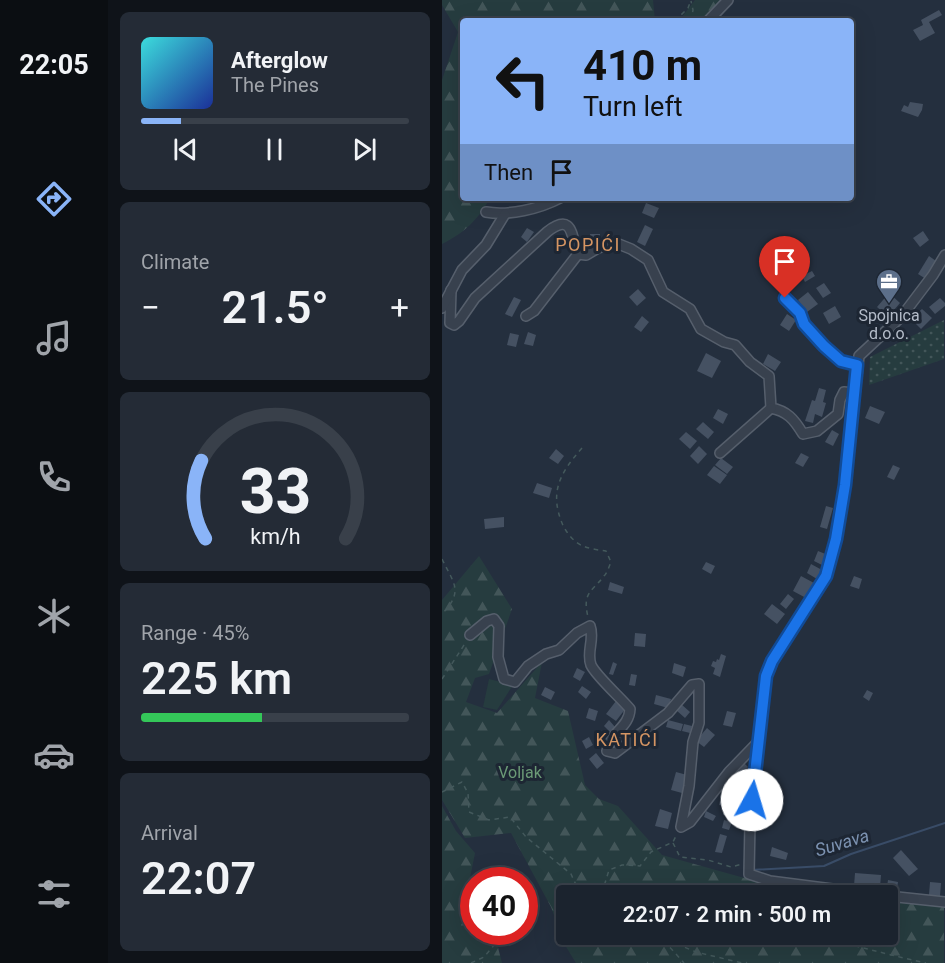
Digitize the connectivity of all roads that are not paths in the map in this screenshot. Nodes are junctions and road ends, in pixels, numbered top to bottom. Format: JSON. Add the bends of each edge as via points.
{"nodes":[{"id":1,"x":728,"y":0,"type":"edge"},
{"id":2,"x":711,"y":18,"type":"edge"},
{"id":3,"x":553,"y":201,"type":"edge"},
{"id":4,"x":486,"y":212,"type":"dead end"},
{"id":5,"x":505,"y":214,"type":"junction"},
{"id":6,"x":578,"y":254,"type":"junction"},
{"id":7,"x":944,"y":255,"type":"edge"},
{"id":8,"x":451,"y":290,"type":"junction"},
{"id":9,"x":785,"y":298,"type":"dead end"},
{"id":10,"x":442,"y":308,"type":"edge"},
{"id":11,"x":526,"y":316,"type":"dead end"},
{"id":12,"x":857,"y":365,"type":"junction"},
{"id":13,"x":854,"y":393,"type":"junction"},
{"id":14,"x":771,"y":408,"type":"junction"},
{"id":15,"x":720,"y":453,"type":"dead end"},
{"id":16,"x":470,"y":635,"type":"road end"},
{"id":17,"x":760,"y":740,"type":"junction"},
{"id":18,"x":801,"y":885,"type":"edge"},
{"id":19,"x":898,"y":897,"type":"edge"},
{"id":20,"x":944,"y":902,"type":"edge"}],
"edges":[{"from":1,"to":2,"type":"street"},
{"from":3,"to":5,"type":"street","via":[[532,210]]},
{"from":4,"to":5,"type":"street"},
{"from":5,"to":8,"type":"street"},
{"from":6,"to":8,"type":"street","via":[[572,231],[556,225],[475,298],[454,325],[450,323]]},
{"from":6,"to":11,"type":"street"},
{"from":6,"to":14,"type":"street","via":[[586,255],[616,243],[648,260],[663,292],[690,309],[701,329],[735,345],[769,376]]},
{"from":7,"to":12,"type":"street","via":[[902,316],[859,356]]},
{"from":8,"to":10,"type":"street"},
{"from":9,"to":12,"type":"street","via":[[824,346],[841,361]]},
{"from":12,"to":13,"type":"street"},
{"from":13,"to":14,"type":"street","via":[[844,392],[838,414],[817,431],[802,434],[784,411]]},
{"from":13,"to":17,"type":"street","via":[[845,485],[826,576],[772,661],[766,676]]},
{"from":14,"to":15,"type":"street"},
{"from":16,"to":17,"type":"street","via":[[494,619],[499,626],[498,657],[504,679],[515,682],[528,666],[559,650],[590,626],[594,634],[589,653],[591,665],[630,709],[630,719],[609,742],[607,751],[615,753],[668,713],[692,685],[699,684],[698,723],[681,827],[690,822]]},
{"from":17,"to":18,"type":"street","via":[[749,867],[770,881]]},
{"from":19,"to":20,"type":"street"}]}
